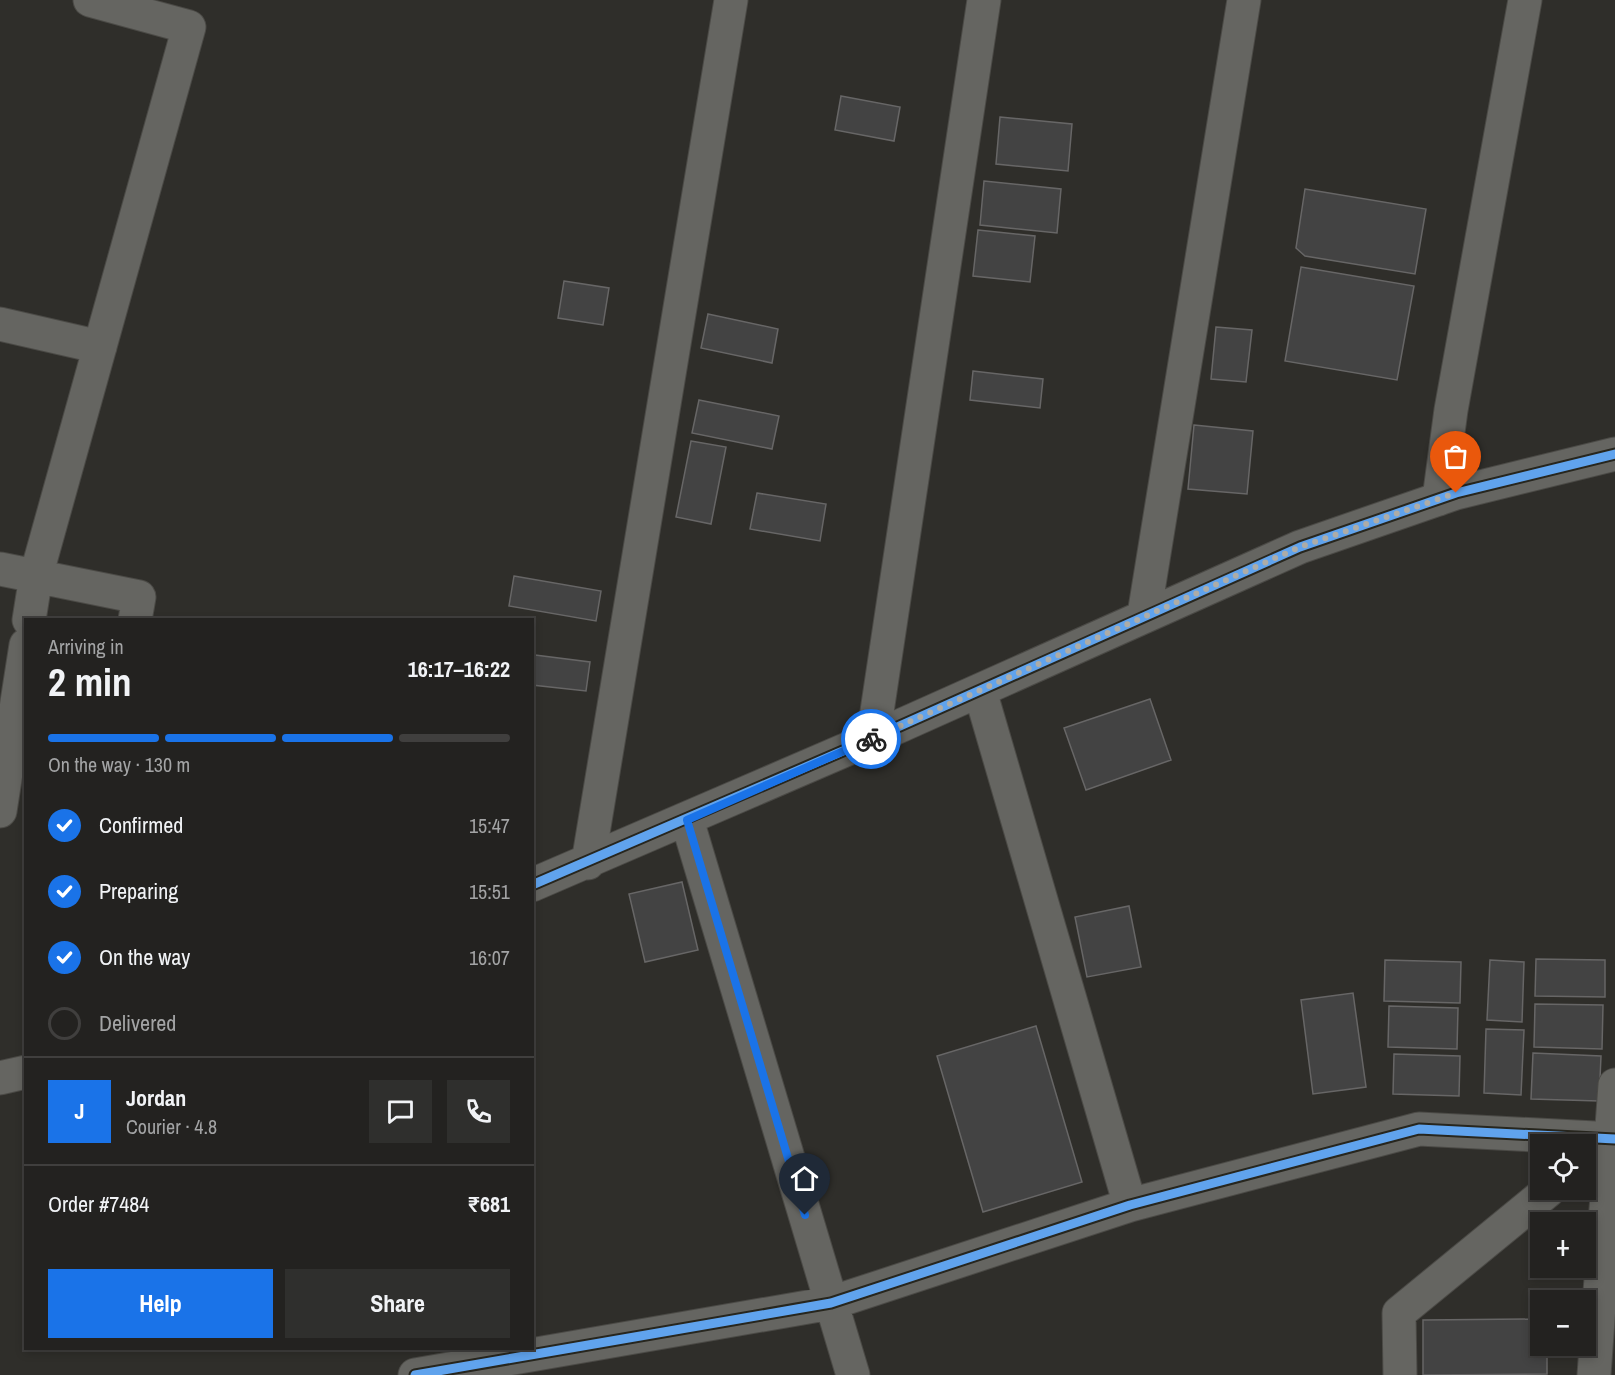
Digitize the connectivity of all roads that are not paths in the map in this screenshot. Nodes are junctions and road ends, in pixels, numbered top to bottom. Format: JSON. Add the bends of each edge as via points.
{"nodes":[{"id":1,"x":90,"y":0,"type":"edge"},
{"id":2,"x":731,"y":0,"type":"edge"},
{"id":3,"x":984,"y":0,"type":"edge"},
{"id":4,"x":1244,"y":0,"type":"edge"},
{"id":5,"x":1525,"y":0,"type":"edge"},
{"id":6,"x":0,"y":324,"type":"edge"},
{"id":7,"x":100,"y":346,"type":"junction"},
{"id":8,"x":1615,"y":454,"type":"edge"},
{"id":9,"x":1439,"y":499,"type":"junction"},
{"id":10,"x":0,"y":569,"type":"edge"},
{"id":11,"x":36,"y":576,"type":"junction"},
{"id":12,"x":1144,"y":615,"type":"junction"},
{"id":13,"x":29,"y":618,"type":"edge"},
{"id":14,"x":135,"y":618,"type":"edge"},
{"id":15,"x":24,"y":658,"type":"edge"},
{"id":16,"x":980,"y":691,"type":"junction"},
{"id":17,"x":873,"y":738,"type":"junction"},
{"id":18,"x":0,"y":811,"type":"edge"},
{"id":19,"x":0,"y":816,"type":"edge"},
{"id":20,"x":687,"y":820,"type":"junction"},
{"id":21,"x":24,"y":821,"type":"edge"},
{"id":22,"x":588,"y":863,"type":"junction"},
{"id":23,"x":534,"y":884,"type":"edge"},
{"id":24,"x":24,"y":1072,"type":"edge"},
{"id":25,"x":0,"y":1078,"type":"edge"},
{"id":26,"x":1615,"y":1085,"type":"edge"},
{"id":27,"x":1613,"y":1139,"type":"edge"},
{"id":28,"x":1596,"y":1152,"type":"edge"},
{"id":29,"x":1537,"y":1200,"type":"edge"},
{"id":30,"x":1130,"y":1205,"type":"junction"},
{"id":31,"x":831,"y":1303,"type":"junction"},
{"id":32,"x":415,"y":1375,"type":"edge"},
{"id":33,"x":853,"y":1375,"type":"edge"},
{"id":34,"x":1400,"y":1375,"type":"edge"},
{"id":35,"x":1594,"y":1375,"type":"edge"}],
"edges":[{"from":1,"to":7,"type":"street","via":[[189,27]]},
{"from":2,"to":22,"type":"street"},
{"from":3,"to":17,"type":"street"},
{"from":4,"to":12,"type":"street"},
{"from":5,"to":9,"type":"street","via":[[1451,410]]},
{"from":6,"to":7,"type":"street"},
{"from":7,"to":11,"type":"street"},
{"from":8,"to":9,"type":"street"},
{"from":9,"to":12,"type":"street","via":[[1300,547]]},
{"from":10,"to":11,"type":"street"},
{"from":11,"to":13,"type":"street"},
{"from":11,"to":14,"type":"street","via":[[139,597]]},
{"from":12,"to":16,"type":"street"},
{"from":15,"to":18,"type":"street"},
{"from":16,"to":17,"type":"street"},
{"from":16,"to":30,"type":"street"},
{"from":17,"to":20,"type":"street"},
{"from":19,"to":21,"type":"street"},
{"from":20,"to":22,"type":"street"},
{"from":20,"to":31,"type":"street"},
{"from":22,"to":23,"type":"street"},
{"from":24,"to":25,"type":"street"},
{"from":26,"to":27,"type":"street"},
{"from":27,"to":28,"type":"street"},
{"from":27,"to":30,"type":"street","via":[[1419,1128]]},
{"from":27,"to":35,"type":"street"},
{"from":29,"to":34,"type":"street","via":[[1400,1313]]},
{"from":30,"to":31,"type":"street"},
{"from":31,"to":32,"type":"street"},
{"from":31,"to":33,"type":"street"}]}
